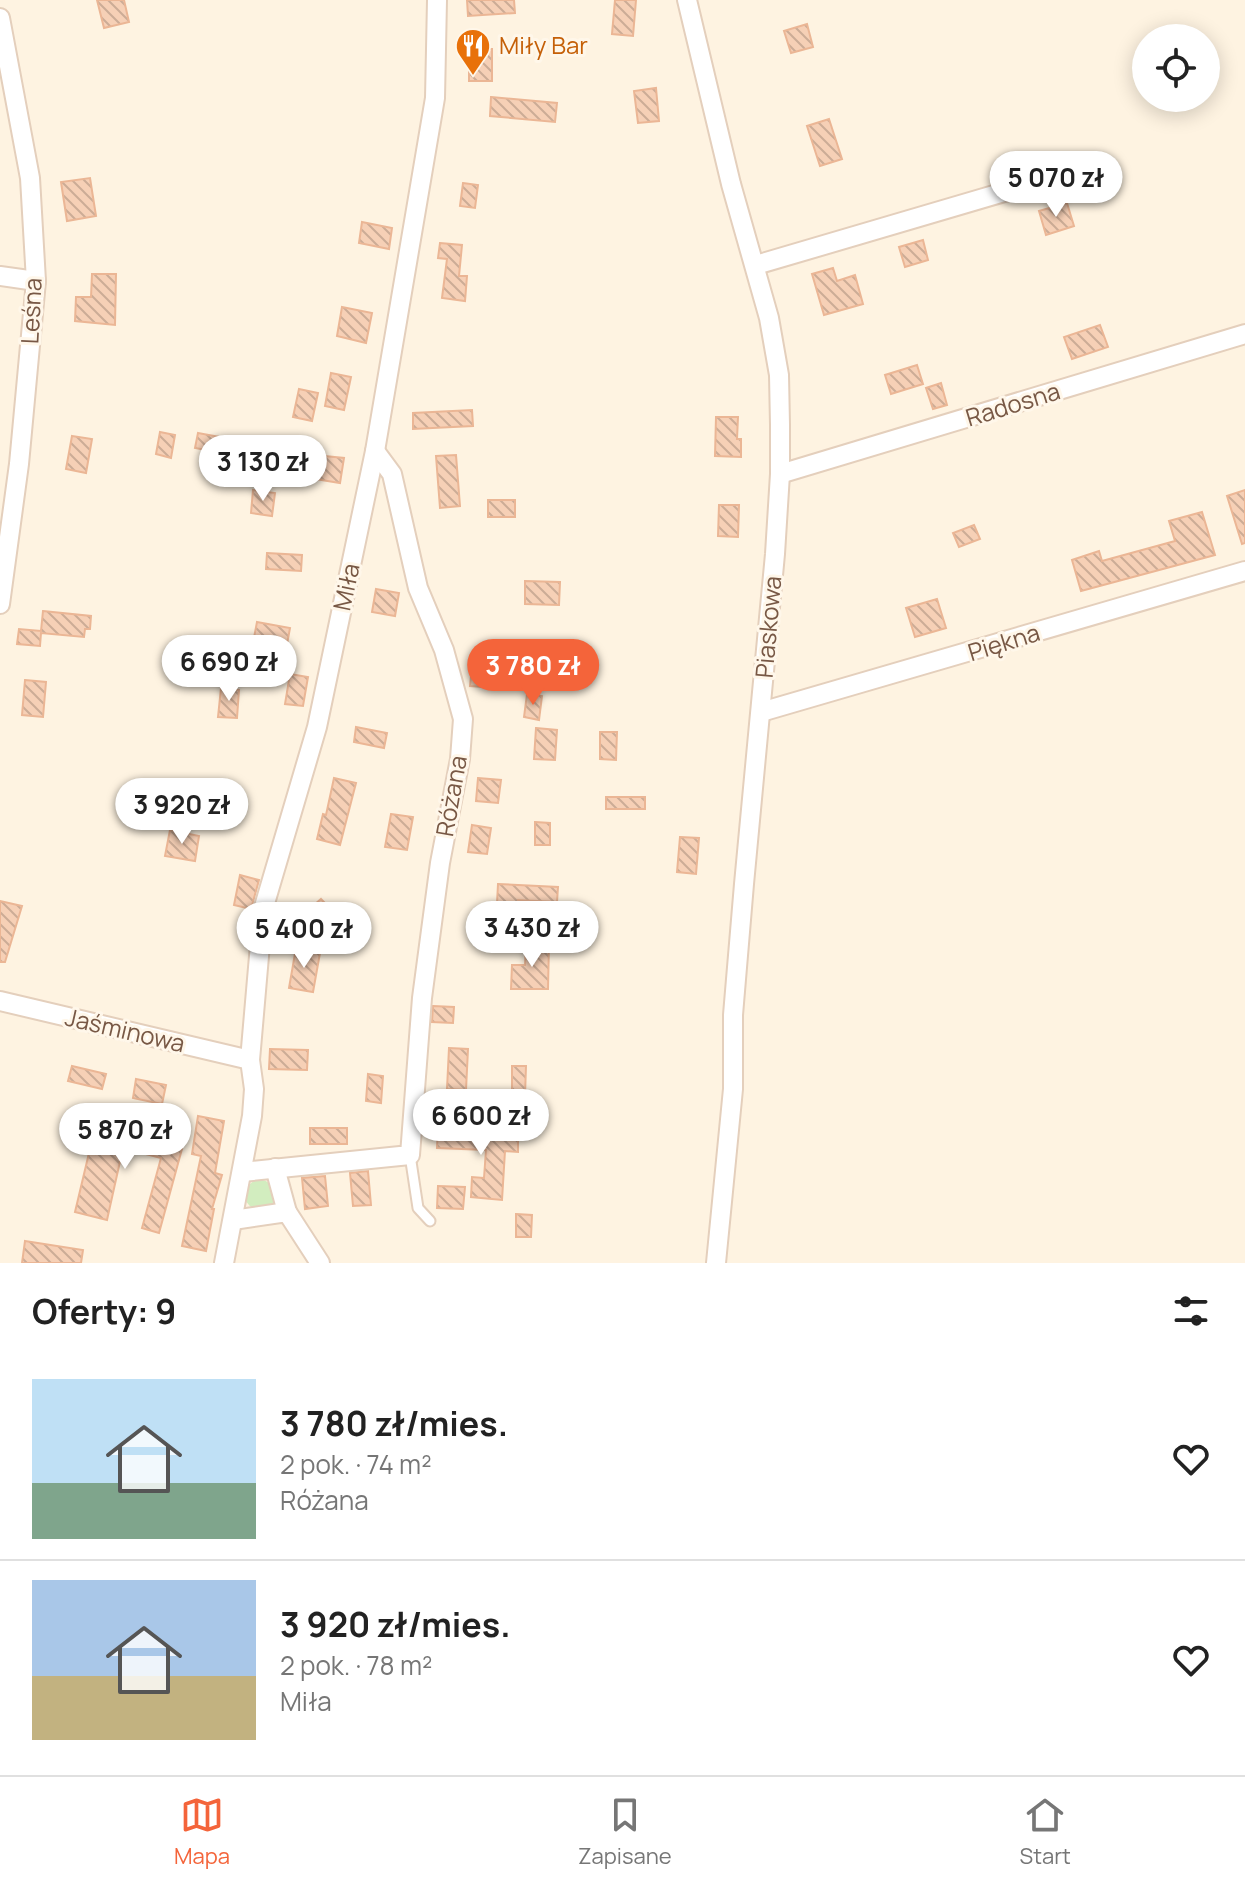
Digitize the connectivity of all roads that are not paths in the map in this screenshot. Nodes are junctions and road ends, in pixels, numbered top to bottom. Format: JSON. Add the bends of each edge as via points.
{"nodes":[{"id":1,"x":437,"y":0,"type":"edge"},
{"id":2,"x":687,"y":0,"type":"edge"},
{"id":3,"x":0,"y":18,"type":"edge"},
{"id":4,"x":1069,"y":173,"type":"dead end"},
{"id":5,"x":756,"y":265,"type":"junction"},
{"id":6,"x":0,"y":276,"type":"edge"},
{"id":7,"x":36,"y":281,"type":"junction"},
{"id":8,"x":1245,"y":334,"type":"edge"},
{"id":9,"x":375,"y":451,"type":"junction"},
{"id":10,"x":780,"y":474,"type":"junction"},
{"id":11,"x":1245,"y":571,"type":"edge"},
{"id":12,"x":0,"y":604,"type":"edge"},
{"id":13,"x":761,"y":712,"type":"junction"},
{"id":14,"x":0,"y":1001,"type":"edge"},
{"id":15,"x":250,"y":1060,"type":"junction"},
{"id":16,"x":410,"y":1155,"type":"junction"},
{"id":17,"x":275,"y":1168,"type":"junction"},
{"id":18,"x":242,"y":1172,"type":"junction"},
{"id":19,"x":287,"y":1212,"type":"junction"},
{"id":20,"x":233,"y":1220,"type":"junction"},
{"id":21,"x":430,"y":1221,"type":"dead end"},
{"id":22,"x":224,"y":1263,"type":"edge"},
{"id":23,"x":320,"y":1263,"type":"edge"},
{"id":24,"x":716,"y":1263,"type":"edge"}],
"edges":[{"from":1,"to":9,"type":"street","name":"Miła","via":[[435,98]]},
{"from":2,"to":5,"type":"street","name":"Piaskowa"},
{"from":3,"to":7,"type":"street","name":"Leśna","via":[[30,178]]},
{"from":4,"to":5,"type":"street"},
{"from":5,"to":10,"type":"street","name":"Piaskowa","via":[[779,375]]},
{"from":6,"to":7,"type":"street"},
{"from":7,"to":12,"type":"street","name":"Leśna"},
{"from":8,"to":10,"type":"street","name":"Radosna"},
{"from":9,"to":15,"type":"street","name":"Miła","via":[[317,727],[263,910]]},
{"from":9,"to":16,"type":"street","name":"Różana","via":[[392,474],[418,588],[444,650],[463,719],[422,998]]},
{"from":10,"to":13,"type":"street","name":"Piaskowa"},
{"from":11,"to":13,"type":"street","name":"Piękna"},
{"from":13,"to":24,"type":"street","name":"Piaskowa"},
{"from":14,"to":15,"type":"street","name":"Jaśminowa"},
{"from":15,"to":18,"type":"street","name":"Miła","via":[[254,1089]]},
{"from":16,"to":17,"type":"street"},
{"from":16,"to":21,"type":"lane","name":"Różana","via":[[418,1208]]},
{"from":17,"to":18,"type":"street"},
{"from":17,"to":19,"type":"street"},
{"from":18,"to":20,"type":"street","name":"Miła"},
{"from":19,"to":20,"type":"street"},
{"from":19,"to":23,"type":"street"},
{"from":20,"to":22,"type":"street","name":"Miła"}]}
